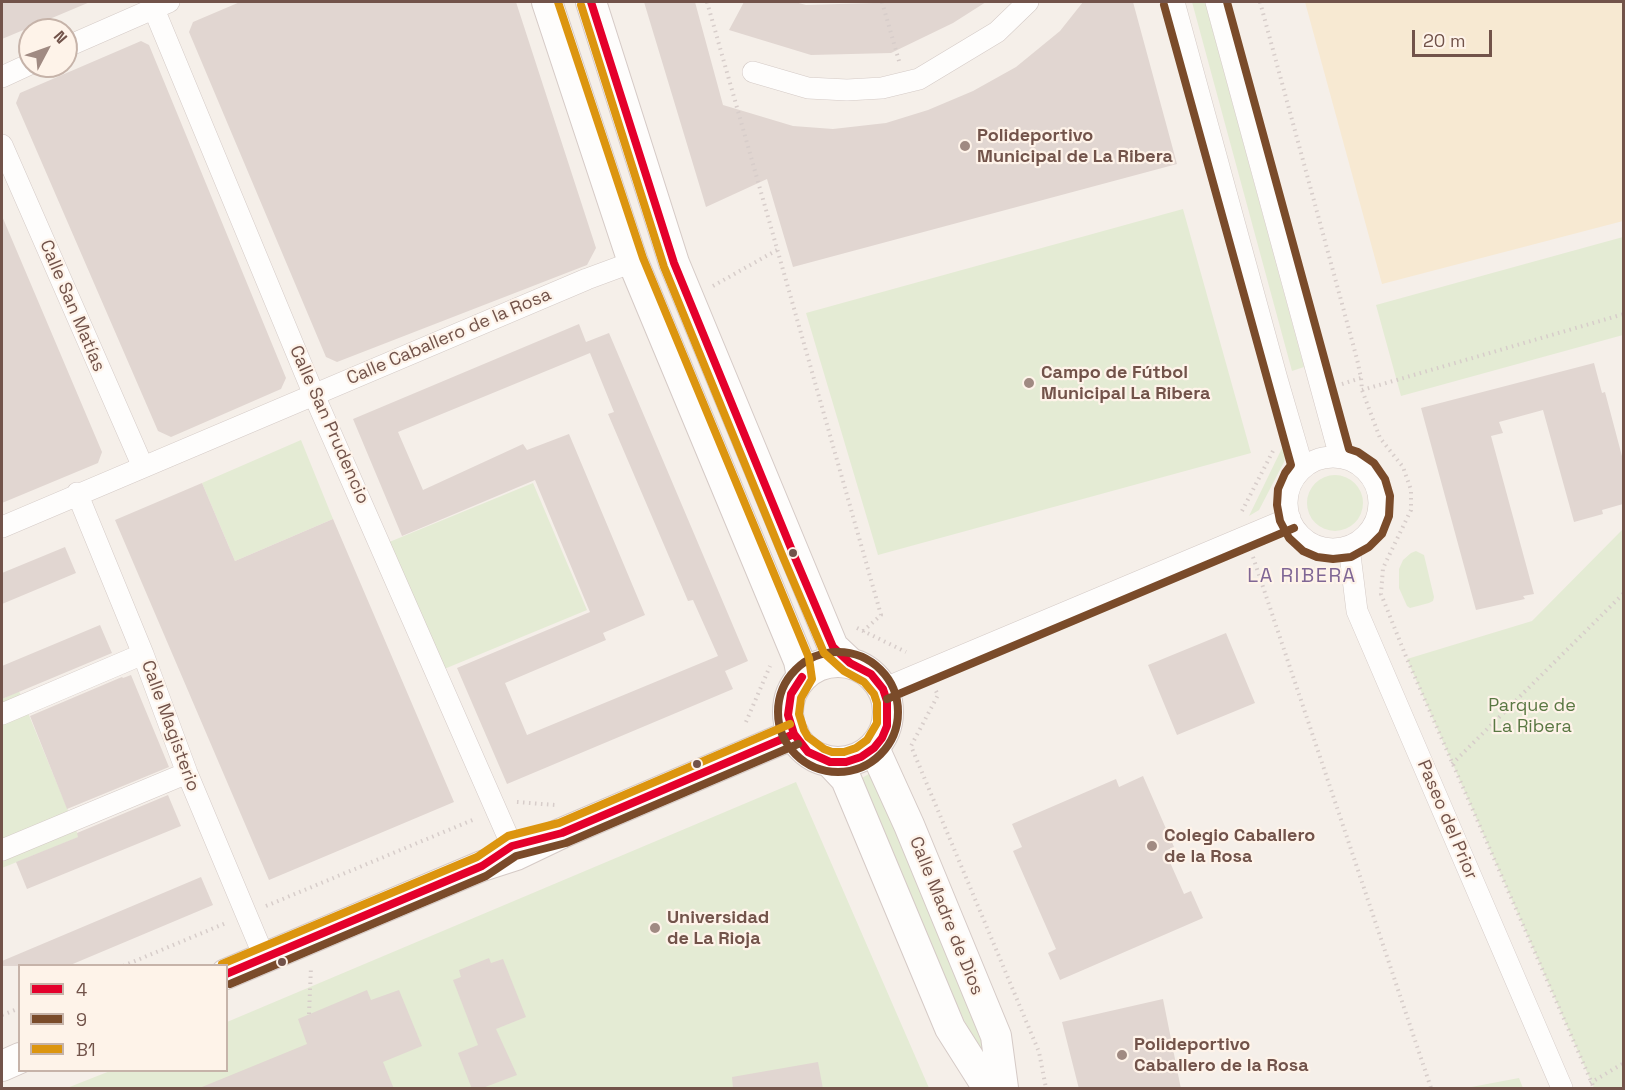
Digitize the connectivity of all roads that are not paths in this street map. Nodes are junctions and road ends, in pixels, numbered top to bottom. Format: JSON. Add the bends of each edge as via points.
{"nodes":[{"id":1,"x":547,"y":2,"type":"edge"},
{"id":2,"x":591,"y":2,"type":"edge"},
{"id":3,"x":1028,"y":2,"type":"edge"},
{"id":4,"x":1174,"y":2,"type":"edge"},
{"id":5,"x":1216,"y":2,"type":"edge"},
{"id":6,"x":158,"y":4,"type":"edge"},
{"id":7,"x":78,"y":41,"type":"edge"},
{"id":8,"x":18,"y":69,"type":"edge"},
{"id":9,"x":753,"y":72,"type":"dead end"},
{"id":10,"x":2,"y":76,"type":"edge"},
{"id":11,"x":2,"y":145,"type":"edge"},
{"id":12,"x":633,"y":262,"type":"junction"},
{"id":13,"x":314,"y":395,"type":"junction"},
{"id":14,"x":1340,"y":457,"type":"junction"},
{"id":15,"x":143,"y":467,"type":"junction"},
{"id":16,"x":1303,"y":468,"type":"junction"},
{"id":17,"x":77,"y":494,"type":"junction"},
{"id":18,"x":1290,"y":518,"type":"junction"},
{"id":19,"x":2,"y":527,"type":"edge"},
{"id":20,"x":1348,"y":547,"type":"junction"},
{"id":21,"x":143,"y":654,"type":"junction"},
{"id":22,"x":868,"y":675,"type":"junction"},
{"id":23,"x":802,"y":677,"type":"junction"},
{"id":24,"x":2,"y":714,"type":"edge"},
{"id":25,"x":794,"y":734,"type":"junction"},
{"id":26,"x":874,"y":748,"type":"junction"},
{"id":27,"x":830,"y":762,"type":"junction"},
{"id":28,"x":187,"y":773,"type":"junction"},
{"id":29,"x":560,"y":819,"type":"junction"},
{"id":30,"x":512,"y":846,"type":"junction"},
{"id":31,"x":2,"y":850,"type":"edge"},
{"id":32,"x":482,"y":866,"type":"junction"},
{"id":33,"x":265,"y":959,"type":"junction"},
{"id":34,"x":228,"y":973,"type":"edge"},
{"id":35,"x":18,"y":1059,"type":"edge"},
{"id":36,"x":2,"y":1066,"type":"edge"},
{"id":37,"x":988,"y":1089,"type":"edge"},
{"id":38,"x":1004,"y":1089,"type":"edge"},
{"id":39,"x":1562,"y":1089,"type":"edge"}],
"edges":[{"from":1,"to":12,"type":"main road"},
{"from":2,"to":22,"type":"main road","via":[[674,263],[793,553],[833,647]]},
{"from":3,"to":9,"type":"street","via":[[997,32],[919,79],[882,88],[847,90],[808,88]]},
{"from":4,"to":16,"type":"street"},
{"from":5,"to":14,"type":"street"},
{"from":6,"to":7,"type":"street"},
{"from":6,"to":13,"type":"street","name":"Calle San Prudencio"},
{"from":8,"to":10,"type":"street"},
{"from":11,"to":15,"type":"street","name":"Calle San Matías"},
{"from":12,"to":13,"type":"street","name":"Calle Caballero de la Rosa"},
{"from":12,"to":23,"type":"main road","via":[[799,661]]},
{"from":13,"to":15,"type":"street","name":"Calle Caballero de la Rosa"},
{"from":13,"to":30,"type":"street","name":"Calle San Prudencio"},
{"from":14,"to":16,"type":"street","via":[[1326,457]]},
{"from":14,"to":20,"type":"street","via":[[1366,470],[1380,498],[1373,528]]},
{"from":15,"to":17,"type":"street","name":"Calle Caballero de la Rosa"},
{"from":16,"to":18,"type":"street","via":[[1288,491]]},
{"from":17,"to":19,"type":"street","name":"Calle Caballero de la Rosa"},
{"from":17,"to":21,"type":"street","name":"Calle Magisterio"},
{"from":18,"to":20,"type":"street","via":[[1302,536],[1320,547]]},
{"from":18,"to":22,"type":"street","via":[[927,669]]},
{"from":20,"to":39,"type":"street","name":"Paseo del Prior","via":[[1357,611]]},
{"from":21,"to":24,"type":"street"},
{"from":21,"to":28,"type":"street","name":"Calle Magisterio"},
{"from":22,"to":23,"type":"main road","via":[[833,662]]},
{"from":22,"to":26,"type":"main road","via":[[887,701],[888,720]]},
{"from":23,"to":25,"type":"main road","via":[[791,694],[788,715]]},
{"from":25,"to":27,"type":"main road","via":[[808,752]]},
{"from":25,"to":29,"type":"main road"},
{"from":26,"to":27,"type":"main road","via":[[846,762]]},
{"from":26,"to":38,"type":"main road","name":"Calle Madre de Dios","via":[[996,1036]]},
{"from":27,"to":37,"type":"main road","via":[[846,778],[950,1028]]},
{"from":28,"to":31,"type":"street"},
{"from":28,"to":33,"type":"street","name":"Calle Magisterio"},
{"from":29,"to":30,"type":"main road"},
{"from":29,"to":32,"type":"main road","via":[[516,855]]},
{"from":30,"to":32,"type":"main road"},
{"from":32,"to":33,"type":"main road"},
{"from":33,"to":34,"type":"main road"},
{"from":35,"to":36,"type":"main road"}]}
